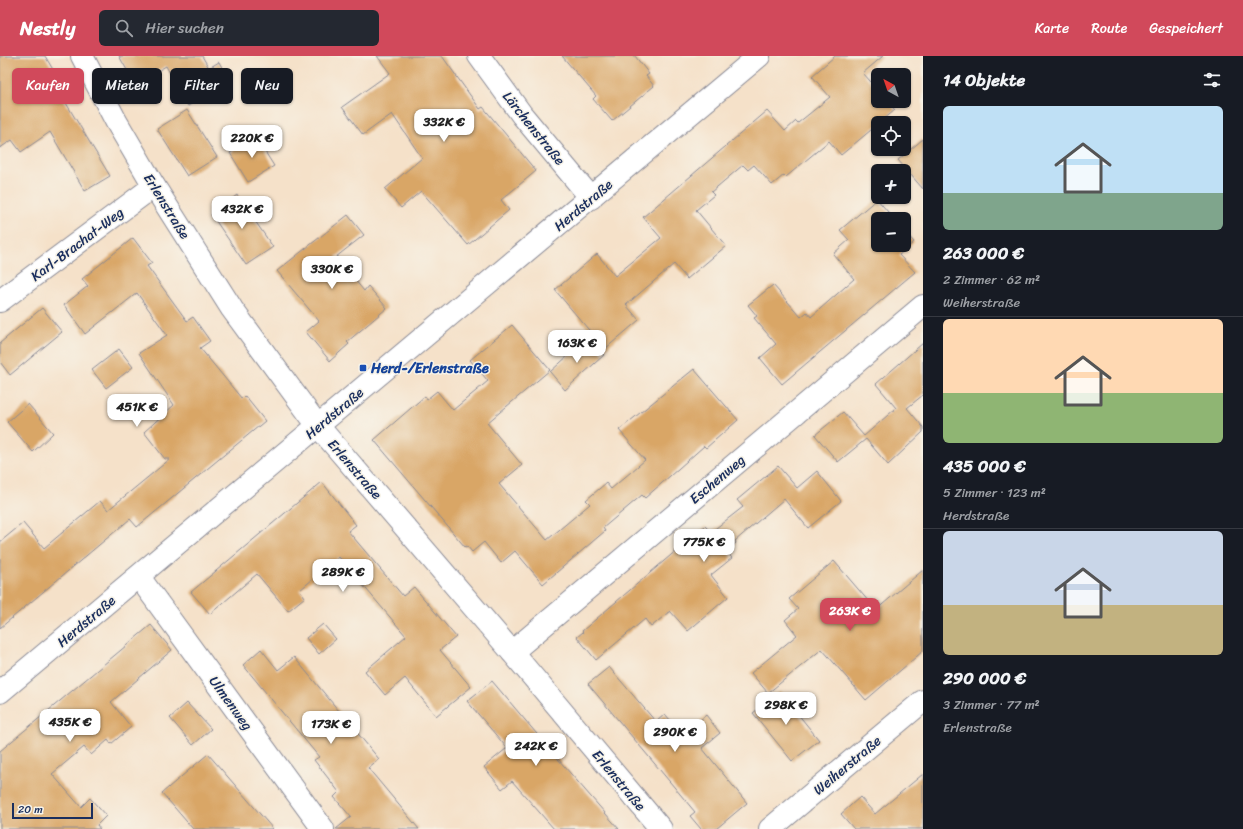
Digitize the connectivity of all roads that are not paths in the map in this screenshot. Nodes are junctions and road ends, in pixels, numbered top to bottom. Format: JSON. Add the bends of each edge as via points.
{"nodes":[{"id":1,"x":82,"y":56,"type":"edge"},
{"id":2,"x":479,"y":56,"type":"edge"},
{"id":3,"x":760,"y":56,"type":"edge"},
{"id":4,"x":154,"y":186,"type":"junction"},
{"id":5,"x":591,"y":198,"type":"junction"},
{"id":6,"x":0,"y":301,"type":"edge"},
{"id":7,"x":923,"y":306,"type":"edge"},
{"id":8,"x":318,"y":426,"type":"junction"},
{"id":9,"x":139,"y":577,"type":"junction"},
{"id":10,"x":512,"y":652,"type":"junction"},
{"id":11,"x":0,"y":692,"type":"edge"},
{"id":12,"x":923,"y":701,"type":"edge"},
{"id":13,"x":323,"y":829,"type":"edge"},
{"id":14,"x":660,"y":829,"type":"edge"},
{"id":15,"x":770,"y":829,"type":"edge"}],
"edges":[{"from":1,"to":4,"type":"street","name":"Erlenstraße"},
{"from":2,"to":5,"type":"street","name":"Lärchenstraße","via":[[522,115]]},
{"from":3,"to":5,"type":"street","name":"Herdstraße"},
{"from":4,"to":6,"type":"street","name":"Karl-Brachat-Weg"},
{"from":4,"to":8,"type":"street","name":"Erlenstraße","via":[[232,308]]},
{"from":5,"to":8,"type":"street","name":"Herdstraße"},
{"from":7,"to":10,"type":"street","name":"Eschenweg"},
{"from":8,"to":9,"type":"street","name":"Herdstraße"},
{"from":8,"to":10,"type":"street","name":"Erlenstraße"},
{"from":9,"to":11,"type":"street","name":"Herdstraße"},
{"from":9,"to":13,"type":"street","name":"Ulmenweg"},
{"from":10,"to":14,"type":"street","name":"Erlenstraße"},
{"from":12,"to":15,"type":"street","name":"Weiherstraße"}]}
